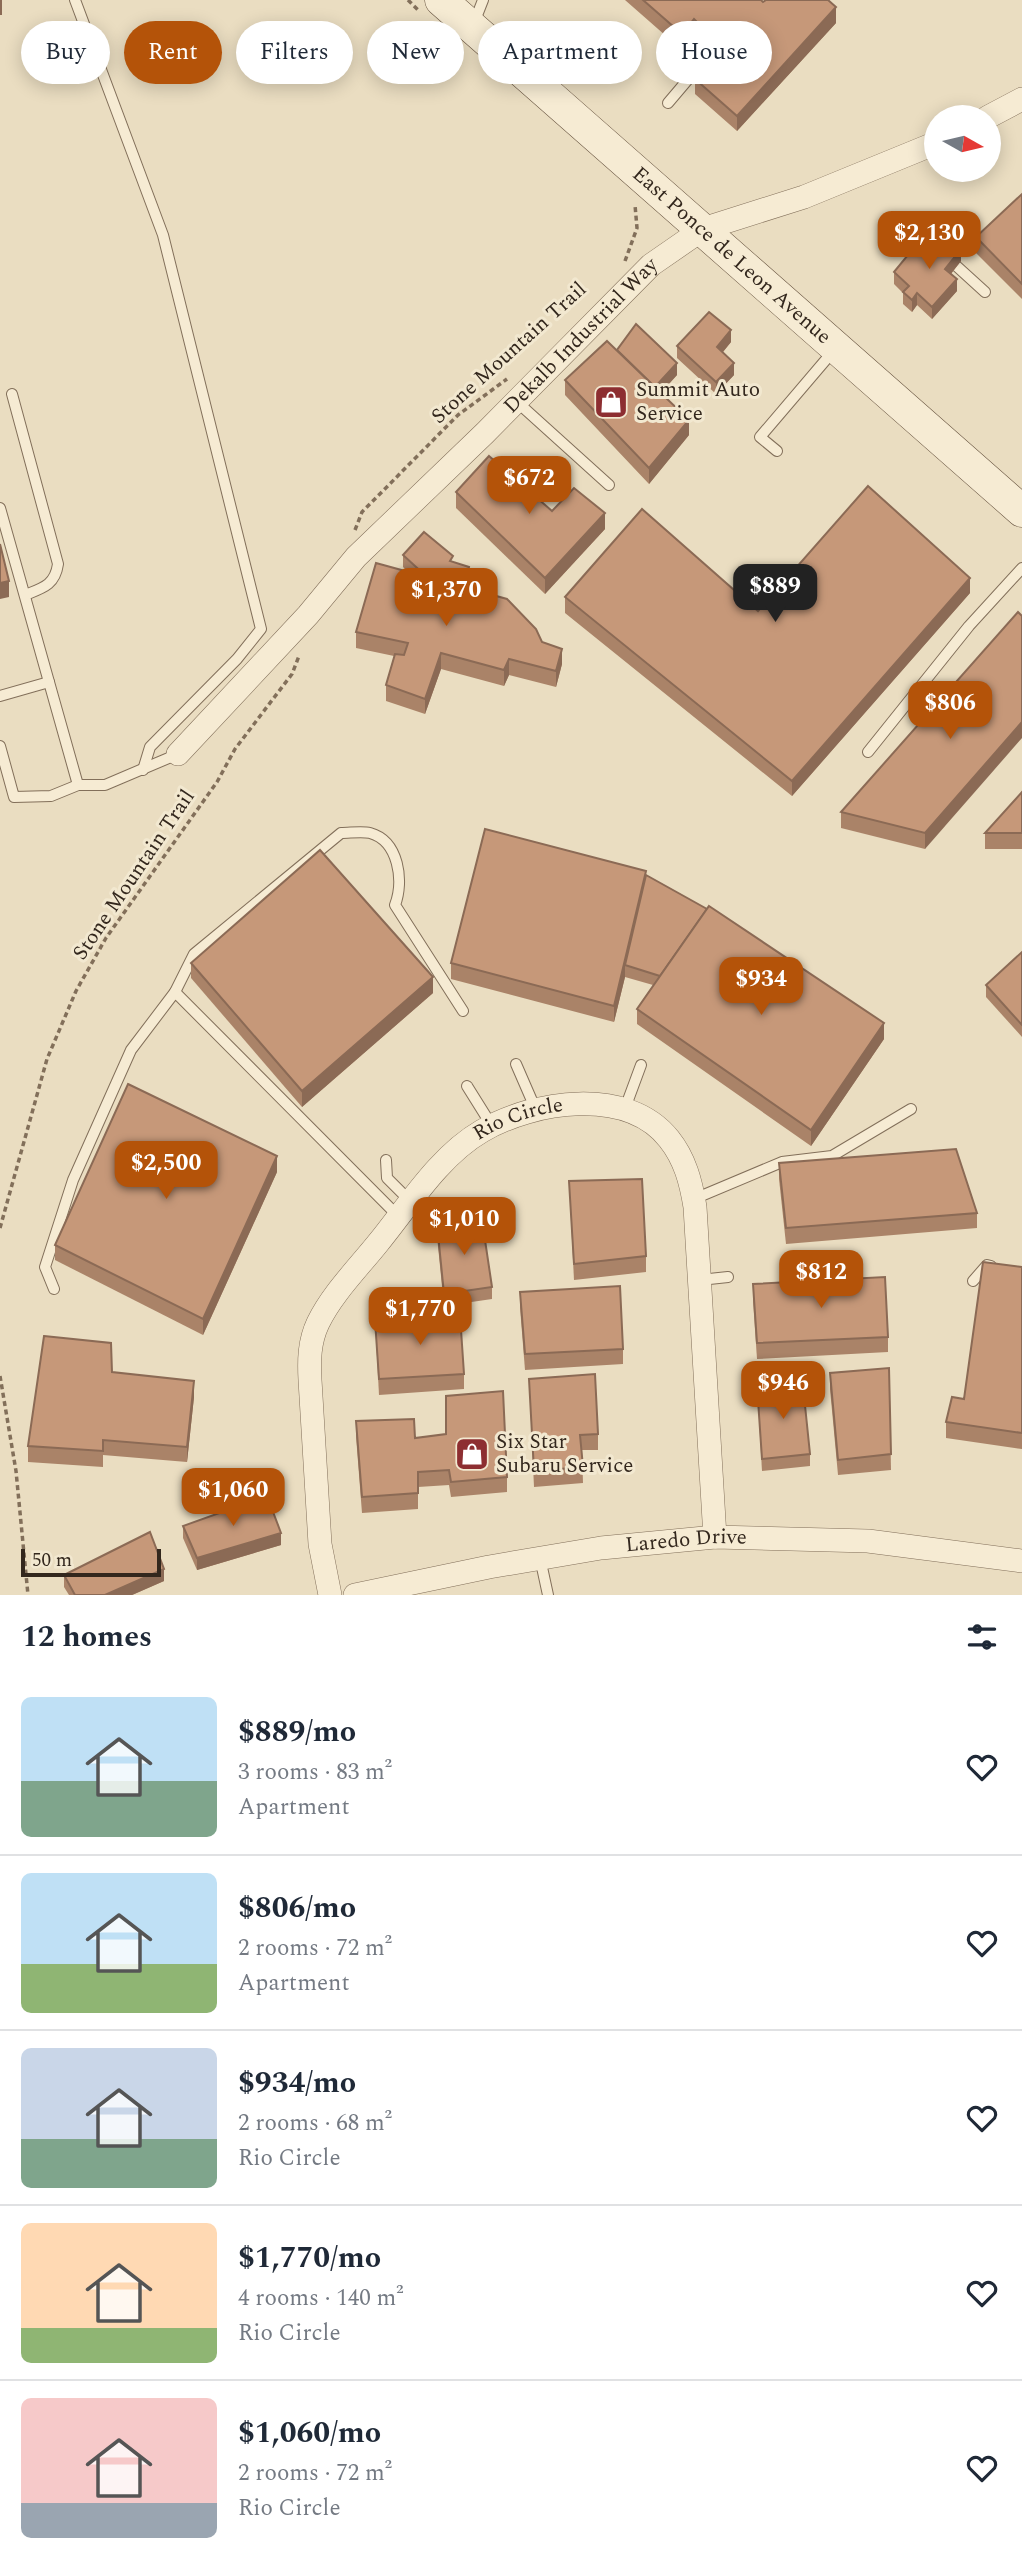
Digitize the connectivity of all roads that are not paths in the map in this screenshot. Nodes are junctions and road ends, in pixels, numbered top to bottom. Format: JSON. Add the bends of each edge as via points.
{"nodes":[{"id":1,"x":75,"y":0,"type":"edge"},
{"id":2,"x":435,"y":9,"type":"edge"},
{"id":3,"x":478,"y":14,"type":"edge"},
{"id":4,"x":684,"y":84,"type":"edge"},
{"id":5,"x":1022,"y":99,"type":"edge"},
{"id":6,"x":668,"y":103,"type":"dead end"},
{"id":7,"x":1001,"y":110,"type":"edge"},
{"id":8,"x":924,"y":148,"type":"edge"},
{"id":9,"x":898,"y":222,"type":"dead end"},
{"id":10,"x":703,"y":229,"type":"junction"},
{"id":11,"x":985,"y":292,"type":"dead end"},
{"id":12,"x":837,"y":347,"type":"junction"},
{"id":13,"x":12,"y":394,"type":"dead end"},
{"id":14,"x":516,"y":401,"type":"junction"},
{"id":15,"x":777,"y":450,"type":"dead end"},
{"id":16,"x":610,"y":485,"type":"dead end"},
{"id":17,"x":0,"y":508,"type":"edge"},
{"id":18,"x":1022,"y":511,"type":"edge"},
{"id":19,"x":1022,"y":568,"type":"edge"},
{"id":20,"x":25,"y":595,"type":"junction"},
{"id":21,"x":49,"y":682,"type":"junction"},
{"id":22,"x":0,"y":696,"type":"edge"},
{"id":23,"x":0,"y":746,"type":"edge"},
{"id":24,"x":868,"y":752,"type":"dead end"},
{"id":25,"x":178,"y":754,"type":"joint"},
{"id":26,"x":143,"y":770,"type":"junction"},
{"id":27,"x":78,"y":785,"type":"junction"},
{"id":28,"x":175,"y":992,"type":"junction"},
{"id":29,"x":463,"y":1012,"type":"dead end"},
{"id":30,"x":516,"y":1064,"type":"dead end"},
{"id":31,"x":641,"y":1065,"type":"dead end"},
{"id":32,"x":467,"y":1086,"type":"dead end"},
{"id":33,"x":911,"y":1109,"type":"dead end"},
{"id":34,"x":536,"y":1110,"type":"junction"},
{"id":35,"x":624,"y":1111,"type":"junction"},
{"id":36,"x":492,"y":1126,"type":"junction"},
{"id":37,"x":386,"y":1160,"type":"dead end"},
{"id":38,"x":694,"y":1199,"type":"junction"},
{"id":39,"x":405,"y":1210,"type":"junction"},
{"id":40,"x":999,"y":1267,"type":"edge"},
{"id":41,"x":728,"y":1277,"type":"dead end"},
{"id":42,"x":700,"y":1280,"type":"junction"},
{"id":43,"x":973,"y":1281,"type":"dead end"},
{"id":44,"x":54,"y":1289,"type":"dead end"},
{"id":45,"x":715,"y":1537,"type":"junction"},
{"id":46,"x":540,"y":1558,"type":"junction"},
{"id":47,"x":1022,"y":1561,"type":"edge"},
{"id":48,"x":330,"y":1595,"type":"edge"},
{"id":49,"x":355,"y":1595,"type":"edge"},
{"id":50,"x":548,"y":1595,"type":"edge"}],
"edges":[{"from":1,"to":26,"type":"lane","via":[[163,235],[261,629],[150,747]]},
{"from":2,"to":3,"type":"main road","name":"East Ponce de Leon Avenue"},
{"from":3,"to":10,"type":"main road","name":"East Ponce de Leon Avenue"},
{"from":4,"to":6,"type":"lane"},
{"from":5,"to":7,"type":"street"},
{"from":8,"to":10,"type":"street","name":"Dekalb Industrial Way","via":[[826,189]]},
{"from":9,"to":11,"type":"lane","via":[[907,221]]},
{"from":10,"to":12,"type":"main road","name":"East Ponce de Leon Avenue"},
{"from":10,"to":14,"type":"street","name":"Dekalb Industrial Way","via":[[651,265]]},
{"from":12,"to":15,"type":"lane","via":[[760,437]]},
{"from":12,"to":18,"type":"main road","name":"East Ponce de Leon Avenue"},
{"from":13,"to":20,"type":"lane","via":[[58,564],[57,575],[48,586]]},
{"from":14,"to":16,"type":"lane"},
{"from":14,"to":25,"type":"street","name":"Dekalb Industrial Way","via":[[356,557]]},
{"from":17,"to":20,"type":"lane"},
{"from":19,"to":24,"type":"lane"},
{"from":20,"to":21,"type":"lane"},
{"from":21,"to":22,"type":"lane"},
{"from":21,"to":27,"type":"lane"},
{"from":23,"to":27,"type":"lane","via":[[14,797],[51,796]]},
{"from":25,"to":26,"type":"lane"},
{"from":26,"to":27,"type":"lane","via":[[105,785]]},
{"from":28,"to":29,"type":"lane","via":[[194,954],[341,833],[372,834],[395,854],[402,888],[396,905]]},
{"from":28,"to":39,"type":"lane"},
{"from":28,"to":44,"type":"lane","via":[[131,1050],[73,1180],[45,1267]]},
{"from":30,"to":34,"type":"lane"},
{"from":31,"to":35,"type":"lane"},
{"from":32,"to":36,"type":"lane"},
{"from":33,"to":38,"type":"lane","via":[[832,1156],[782,1162]]},
{"from":34,"to":35,"type":"street","name":"Rio Circle","via":[[577,1104]]},
{"from":34,"to":36,"type":"street","name":"Rio Circle"},
{"from":35,"to":38,"type":"street","name":"Rio Circle","via":[[655,1125],[668,1137],[686,1167]]},
{"from":36,"to":39,"type":"street","name":"Rio Circle","via":[[449,1157]]},
{"from":37,"to":39,"type":"lane","via":[[387,1178]]},
{"from":38,"to":42,"type":"street","name":"Rio Circle"},
{"from":39,"to":48,"type":"street","name":"Rio Circle","via":[[326,1309],[309,1354],[305,1390],[320,1544]]},
{"from":40,"to":43,"type":"lane","via":[[987,1265]]},
{"from":41,"to":42,"type":"lane"},
{"from":42,"to":45,"type":"street","name":"Rio Circle"},
{"from":45,"to":46,"type":"street","name":"Laredo Drive"},
{"from":45,"to":47,"type":"street","name":"Laredo Drive","via":[[868,1541]]},
{"from":46,"to":49,"type":"street","name":"Laredo Drive"},
{"from":46,"to":50,"type":"lane"}]}
